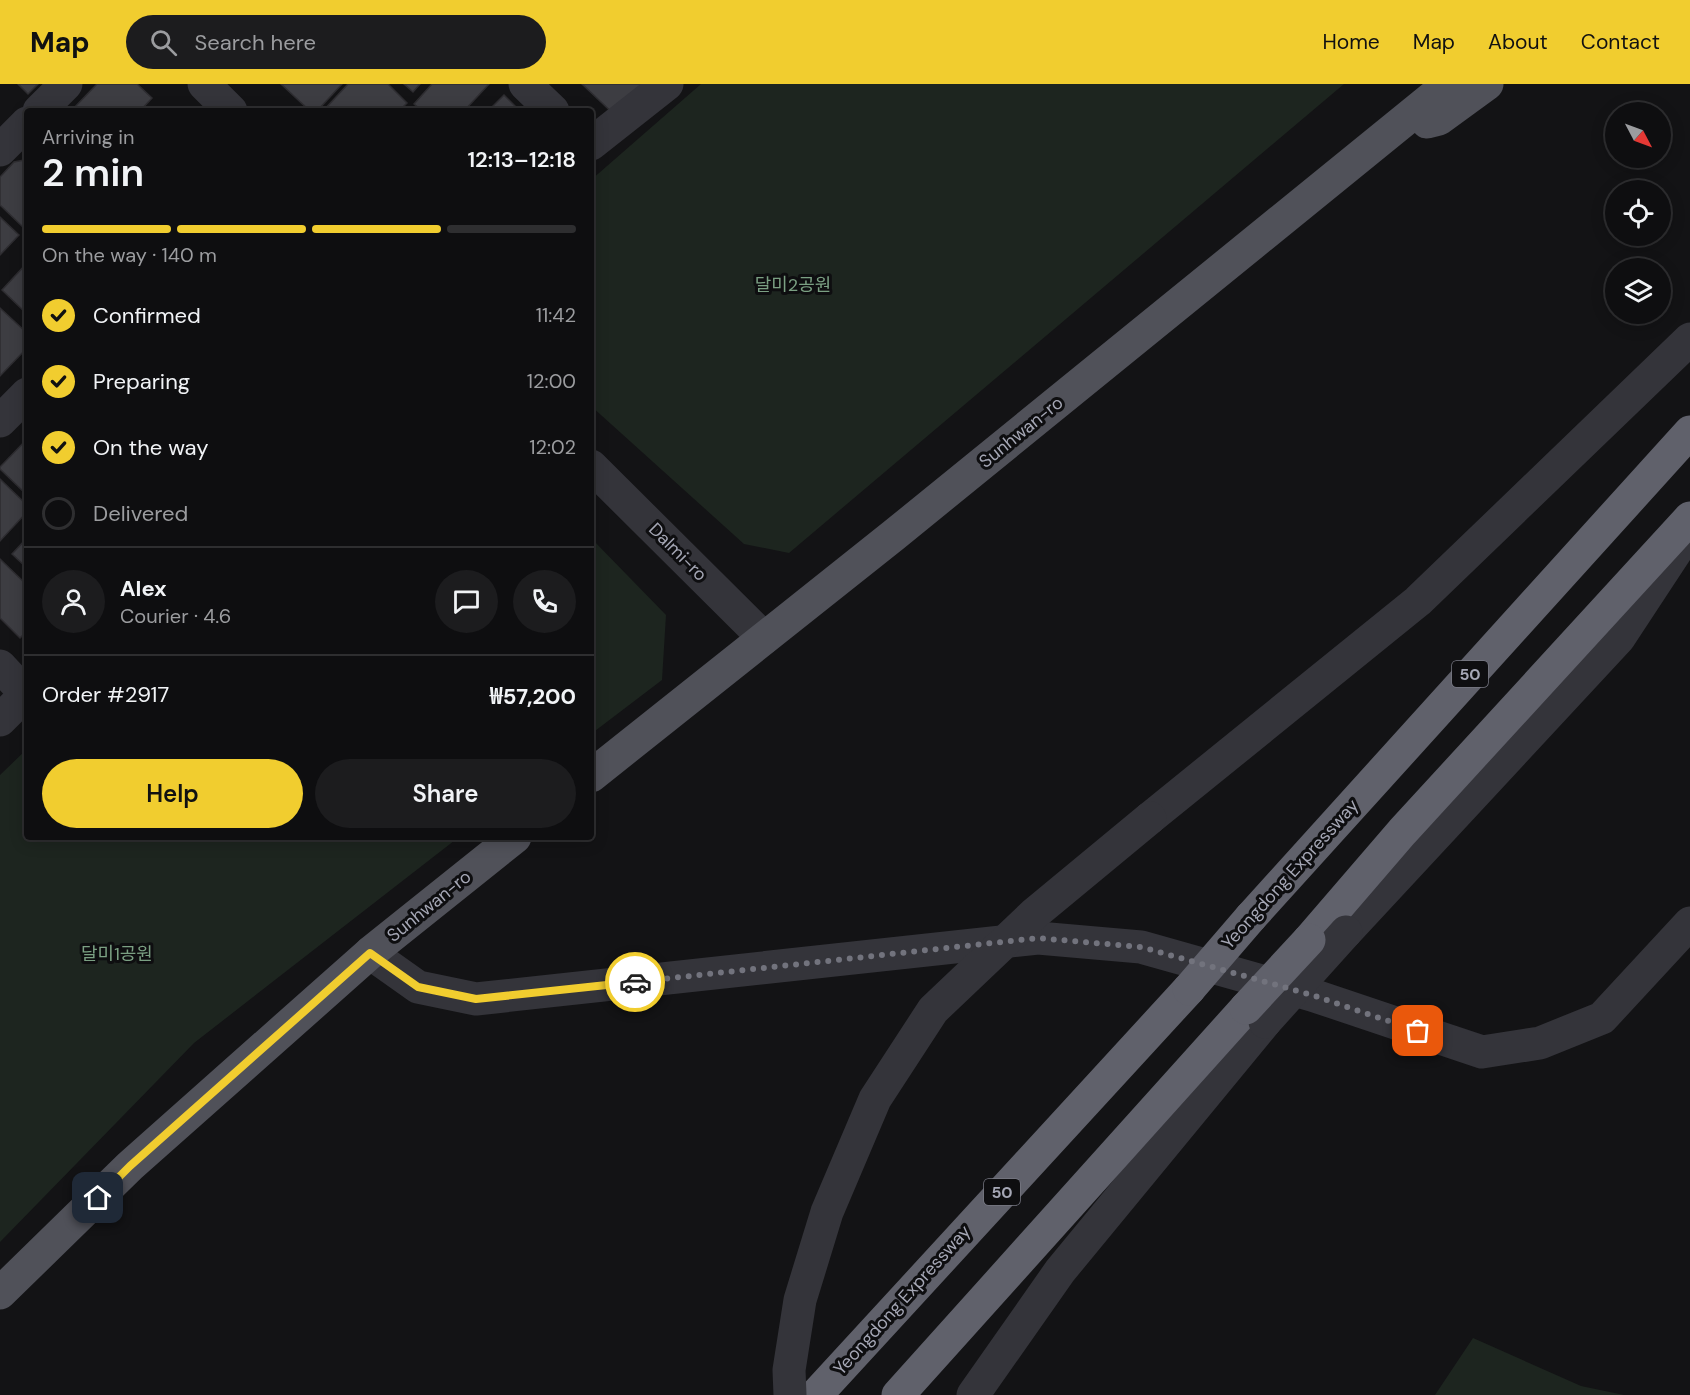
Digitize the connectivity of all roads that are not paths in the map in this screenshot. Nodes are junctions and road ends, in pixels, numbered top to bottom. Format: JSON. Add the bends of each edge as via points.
{"nodes":[{"id":1,"x":66,"y":84,"type":"edge"},
{"id":2,"x":204,"y":84,"type":"edge"},
{"id":3,"x":525,"y":84,"type":"edge"},
{"id":4,"x":667,"y":84,"type":"edge"},
{"id":5,"x":1410,"y":84,"type":"edge"},
{"id":6,"x":1449,"y":84,"type":"edge"},
{"id":7,"x":1487,"y":84,"type":"edge"},
{"id":8,"x":40,"y":108,"type":"edge"},
{"id":9,"x":228,"y":108,"type":"edge"},
{"id":10,"x":550,"y":108,"type":"edge"},
{"id":11,"x":1388,"y":134,"type":"junction"},
{"id":12,"x":594,"y":142,"type":"edge"},
{"id":13,"x":1690,"y":339,"type":"edge"},
{"id":14,"x":24,"y":397,"type":"edge"},
{"id":15,"x":0,"y":421,"type":"edge"},
{"id":16,"x":1690,"y":432,"type":"edge"},
{"id":17,"x":594,"y":469,"type":"edge"},
{"id":18,"x":1690,"y":518,"type":"edge"},
{"id":19,"x":1690,"y":530,"type":"edge"},
{"id":20,"x":764,"y":638,"type":"junction"},
{"id":21,"x":0,"y":666,"type":"edge"},
{"id":22,"x":24,"y":690,"type":"edge"},
{"id":23,"x":24,"y":696,"type":"edge"},
{"id":24,"x":0,"y":720,"type":"edge"},
{"id":25,"x":594,"y":774,"type":"edge"},
{"id":26,"x":511,"y":840,"type":"edge"},
{"id":27,"x":1690,"y":923,"type":"edge"},
{"id":28,"x":370,"y":953,"type":"junction"},
{"id":29,"x":1256,"y":1015,"type":"junction"},
{"id":30,"x":0,"y":1293,"type":"edge"},
{"id":31,"x":790,"y":1395,"type":"edge"},
{"id":32,"x":816,"y":1395,"type":"edge"},
{"id":33,"x":898,"y":1395,"type":"edge"},
{"id":34,"x":973,"y":1395,"type":"edge"}],
"edges":[{"from":1,"to":8,"type":"street"},
{"from":2,"to":9,"type":"street"},
{"from":3,"to":10,"type":"street"},
{"from":4,"to":12,"type":"street"},
{"from":5,"to":11,"type":"main road"},
{"from":6,"to":11,"type":"main road","name":"Sunhwan-ro"},
{"from":7,"to":11,"type":"main road","via":[[1439,118]]},
{"from":11,"to":20,"type":"main road","name":"Sunhwan-ro"},
{"from":13,"to":31,"type":"street","bridge":true,"via":[[1418,601],[1034,914],[933,1010],[875,1099],[827,1212],[800,1300],[789,1370]]},
{"from":14,"to":15,"type":"street"},
{"from":16,"to":32,"type":"highway","name":"Yeongdong Expressway","number":"50","bridge":true,"via":[[1189,989]]},
{"from":17,"to":20,"type":"street","name":"Dalmi-ro"},
{"from":18,"to":29,"type":"highway","bridge":true,"via":[[1402,832],[1309,940]]},
{"from":19,"to":29,"type":"street","bridge":true,"via":[[1619,638],[1346,932]]},
{"from":20,"to":25,"type":"main road","name":"Sunhwan-ro"},
{"from":21,"to":22,"type":"street"},
{"from":23,"to":24,"type":"street"},
{"from":26,"to":28,"type":"main road","name":"Sunhwan-ro"},
{"from":27,"to":28,"type":"street","via":[[1602,1018],[1540,1043],[1482,1052],[1312,995],[1130,946],[1038,938],[476,999],[418,987]]},
{"from":28,"to":30,"type":"main road","name":"Sunhwan-ro","via":[[130,1166]]},
{"from":29,"to":33,"type":"highway"},
{"from":29,"to":34,"type":"street","via":[[1060,1271]]}]}
